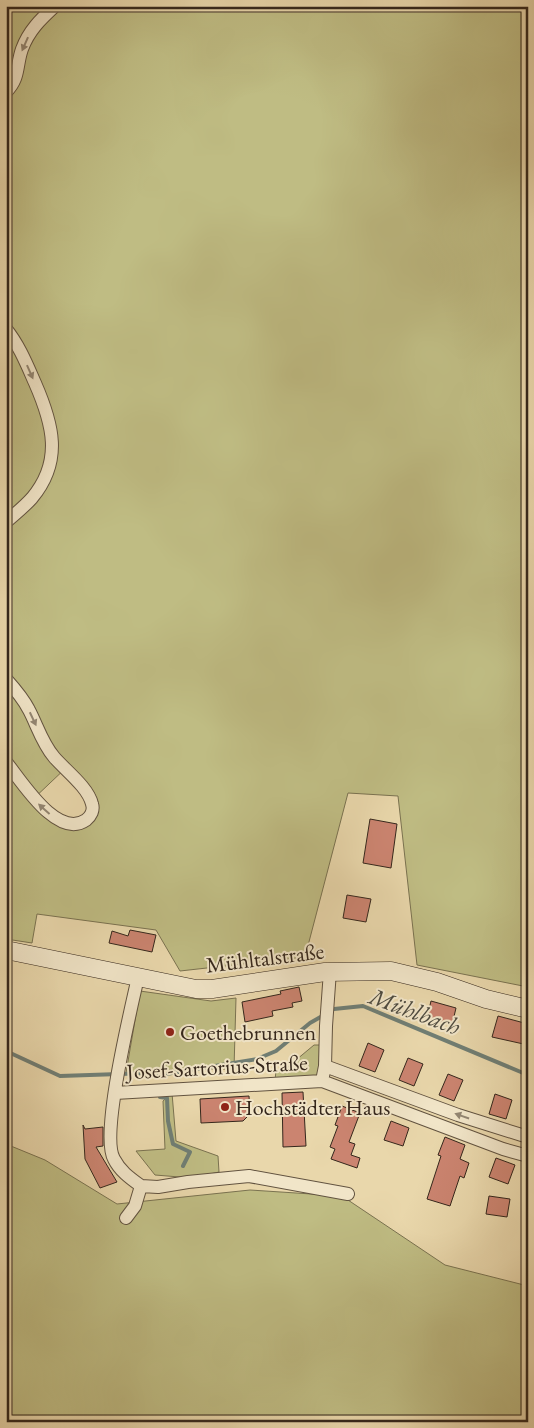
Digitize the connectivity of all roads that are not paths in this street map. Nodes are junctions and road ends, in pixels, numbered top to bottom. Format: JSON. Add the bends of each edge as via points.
{"nodes":[{"id":1,"x":55,"y":6,"type":"edge"},
{"id":2,"x":6,"y":92,"type":"edge"},
{"id":3,"x":6,"y":329,"type":"edge"},
{"id":4,"x":6,"y":522,"type":"edge"},
{"id":5,"x":6,"y":679,"type":"edge"},
{"id":6,"x":6,"y":762,"type":"edge"},
{"id":7,"x":6,"y":950,"type":"edge"},
{"id":8,"x":330,"y":971,"type":"junction"},
{"id":9,"x":138,"y":977,"type":"junction"},
{"id":10,"x":528,"y":1009,"type":"edge"},
{"id":11,"x":325,"y":1066,"type":"junction"},
{"id":12,"x":322,"y":1082,"type":"junction"},
{"id":13,"x":115,"y":1093,"type":"junction"},
{"id":14,"x":508,"y":1132,"type":"junction"},
{"id":15,"x":528,"y":1138,"type":"edge"},
{"id":16,"x":504,"y":1149,"type":"junction"},
{"id":17,"x":528,"y":1156,"type":"edge"},
{"id":18,"x":141,"y":1186,"type":"junction"},
{"id":19,"x":348,"y":1194,"type":"dead end"},
{"id":20,"x":126,"y":1218,"type":"dead end"}],
"edges":[{"from":1,"to":2,"type":"street","one_way":true,"via":[[32,29],[22,50],[14,82]]},
{"from":3,"to":4,"type":"street","one_way":true,"via":[[22,355],[45,406],[52,449],[48,471],[38,490]]},
{"from":5,"to":6,"type":"street","one_way":true,"via":[[22,698],[52,755],[86,792],[92,804],[91,815],[75,824],[54,817],[37,802]]},
{"from":7,"to":9,"type":"main road","name":"Mühltalstraße"},
{"from":8,"to":9,"type":"main road","name":"Mühltalstraße","via":[[212,990]]},
{"from":8,"to":10,"type":"main road","name":"Mühltalstraße","via":[[391,971]]},
{"from":8,"to":11,"type":"street","name":"Josef-Sartorius-Straße"},
{"from":9,"to":13,"type":"street"},
{"from":11,"to":12,"type":"street","name":"Josef-Sartorius-Straße"},
{"from":14,"to":11,"type":"street","name":"Josef-Sartorius-Straße","one_way":true},
{"from":12,"to":13,"type":"street","name":"Josef-Sartorius-Straße"},
{"from":12,"to":16,"type":"street","name":"Josef-Sartorius-Straße"},
{"from":13,"to":18,"type":"street","via":[[110,1134],[113,1158],[124,1174]]},
{"from":14,"to":15,"type":"street","name":"Josef-Sartorius-Straße"},
{"from":14,"to":16,"type":"street"},
{"from":16,"to":17,"type":"street","name":"Josef-Sartorius-Straße"},
{"from":18,"to":19,"type":"street","via":[[158,1187],[249,1176]]},
{"from":18,"to":20,"type":"street","via":[[135,1206]]}]}
